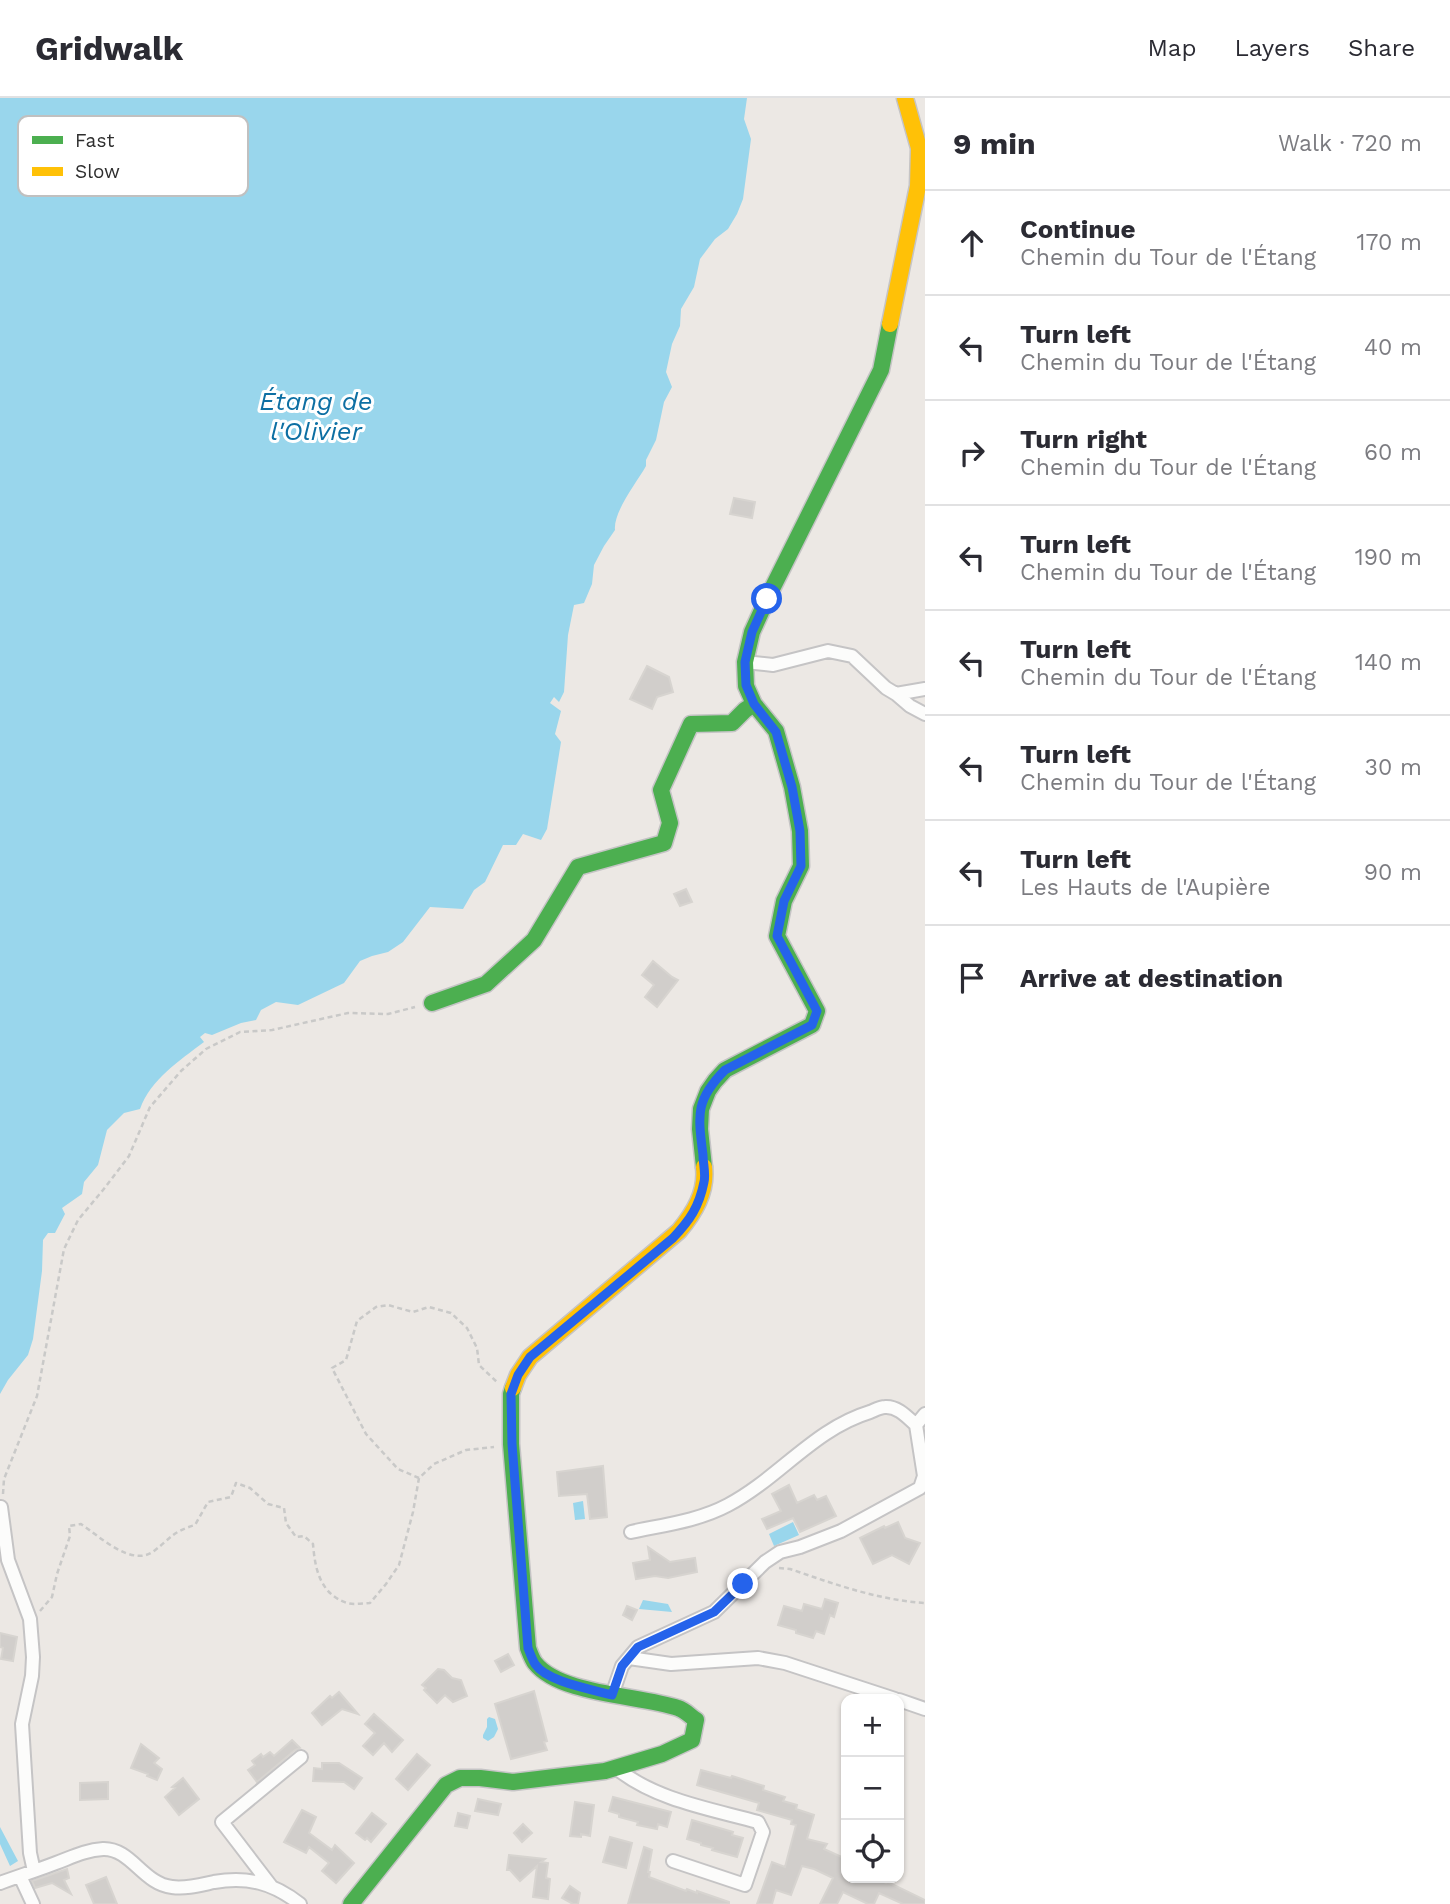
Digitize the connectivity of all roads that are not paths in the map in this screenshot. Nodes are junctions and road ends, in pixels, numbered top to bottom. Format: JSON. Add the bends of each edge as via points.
{"nodes":[{"id":1,"x":905,"y":98,"type":"edge"},
{"id":2,"x":745,"y":662,"type":"junction"},
{"id":3,"x":925,"y":689,"type":"edge"},
{"id":4,"x":896,"y":694,"type":"junction"},
{"id":5,"x":754,"y":704,"type":"junction"},
{"id":6,"x":925,"y":714,"type":"edge"},
{"id":7,"x":432,"y":1003,"type":"road end"},
{"id":8,"x":925,"y":1414,"type":"edge"},
{"id":9,"x":916,"y":1425,"type":"junction"},
{"id":10,"x":1,"y":1507,"type":"edge"},
{"id":11,"x":631,"y":1532,"type":"dead end"},
{"id":12,"x":629,"y":1658,"type":"junction"},
{"id":13,"x":879,"y":1694,"type":"edge"},
{"id":14,"x":612,"y":1695,"type":"junction"},
{"id":15,"x":904,"y":1702,"type":"edge"},
{"id":16,"x":925,"y":1709,"type":"edge"},
{"id":17,"x":301,"y":1757,"type":"dead end"},
{"id":18,"x":616,"y":1768,"type":"junction"},
{"id":19,"x":673,"y":1861,"type":"dead end"},
{"id":20,"x":34,"y":1871,"type":"junction"},
{"id":21,"x":20,"y":1876,"type":"junction"},
{"id":22,"x":0,"y":1883,"type":"edge"},
{"id":23,"x":271,"y":1886,"type":"junction"},
{"id":24,"x":33,"y":1904,"type":"edge"},
{"id":25,"x":300,"y":1904,"type":"edge"},
{"id":26,"x":351,"y":1904,"type":"edge"}],
"edges":[{"from":1,"to":2,"type":"street","via":[[919,148],[918,186],[881,370],[767,599]]},
{"from":2,"to":4,"type":"street","via":[[773,665],[828,651],[852,656]]},
{"from":2,"to":5,"type":"street","via":[[746,685]]},
{"from":3,"to":4,"type":"street"},
{"from":4,"to":6,"type":"street"},
{"from":5,"to":7,"type":"street","via":[[732,723],[691,724],[661,790],[670,823],[664,843],[578,867],[534,940],[486,984]]},
{"from":5,"to":14,"type":"street","via":[[776,732],[800,831],[801,866],[784,901],[777,936],[817,1011],[812,1025],[716,1079],[704,1096],[699,1121],[705,1180],[693,1216],[673,1238],[530,1357],[511,1394],[528,1648],[545,1673]]},
{"from":8,"to":9,"type":"street"},
{"from":9,"to":11,"type":"street","via":[[900,1410],[887,1406],[854,1417],[729,1505],[704,1516]]},
{"from":9,"to":12,"type":"street","via":[[924,1476],[920,1488],[841,1531],[780,1552],[714,1612],[638,1647]]},
{"from":10,"to":20,"type":"street","via":[[8,1560],[30,1619],[32,1666],[22,1724]]},
{"from":12,"to":13,"type":"street","via":[[671,1664],[758,1658]]},
{"from":12,"to":14,"type":"street"},
{"from":14,"to":18,"type":"street","via":[[681,1708],[696,1720],[692,1740]]},
{"from":15,"to":16,"type":"street"},
{"from":17,"to":23,"type":"street","via":[[222,1822]]},
{"from":18,"to":19,"type":"street","via":[[657,1792],[758,1822],[763,1832],[745,1885]]},
{"from":18,"to":26,"type":"street","via":[[513,1782],[460,1778],[446,1785]]},
{"from":20,"to":21,"type":"street"},
{"from":20,"to":23,"type":"street","via":[[83,1852],[106,1849],[120,1852],[152,1880],[172,1888],[236,1880]]},
{"from":21,"to":22,"type":"street"},
{"from":21,"to":24,"type":"street"},
{"from":23,"to":25,"type":"street"}]}
